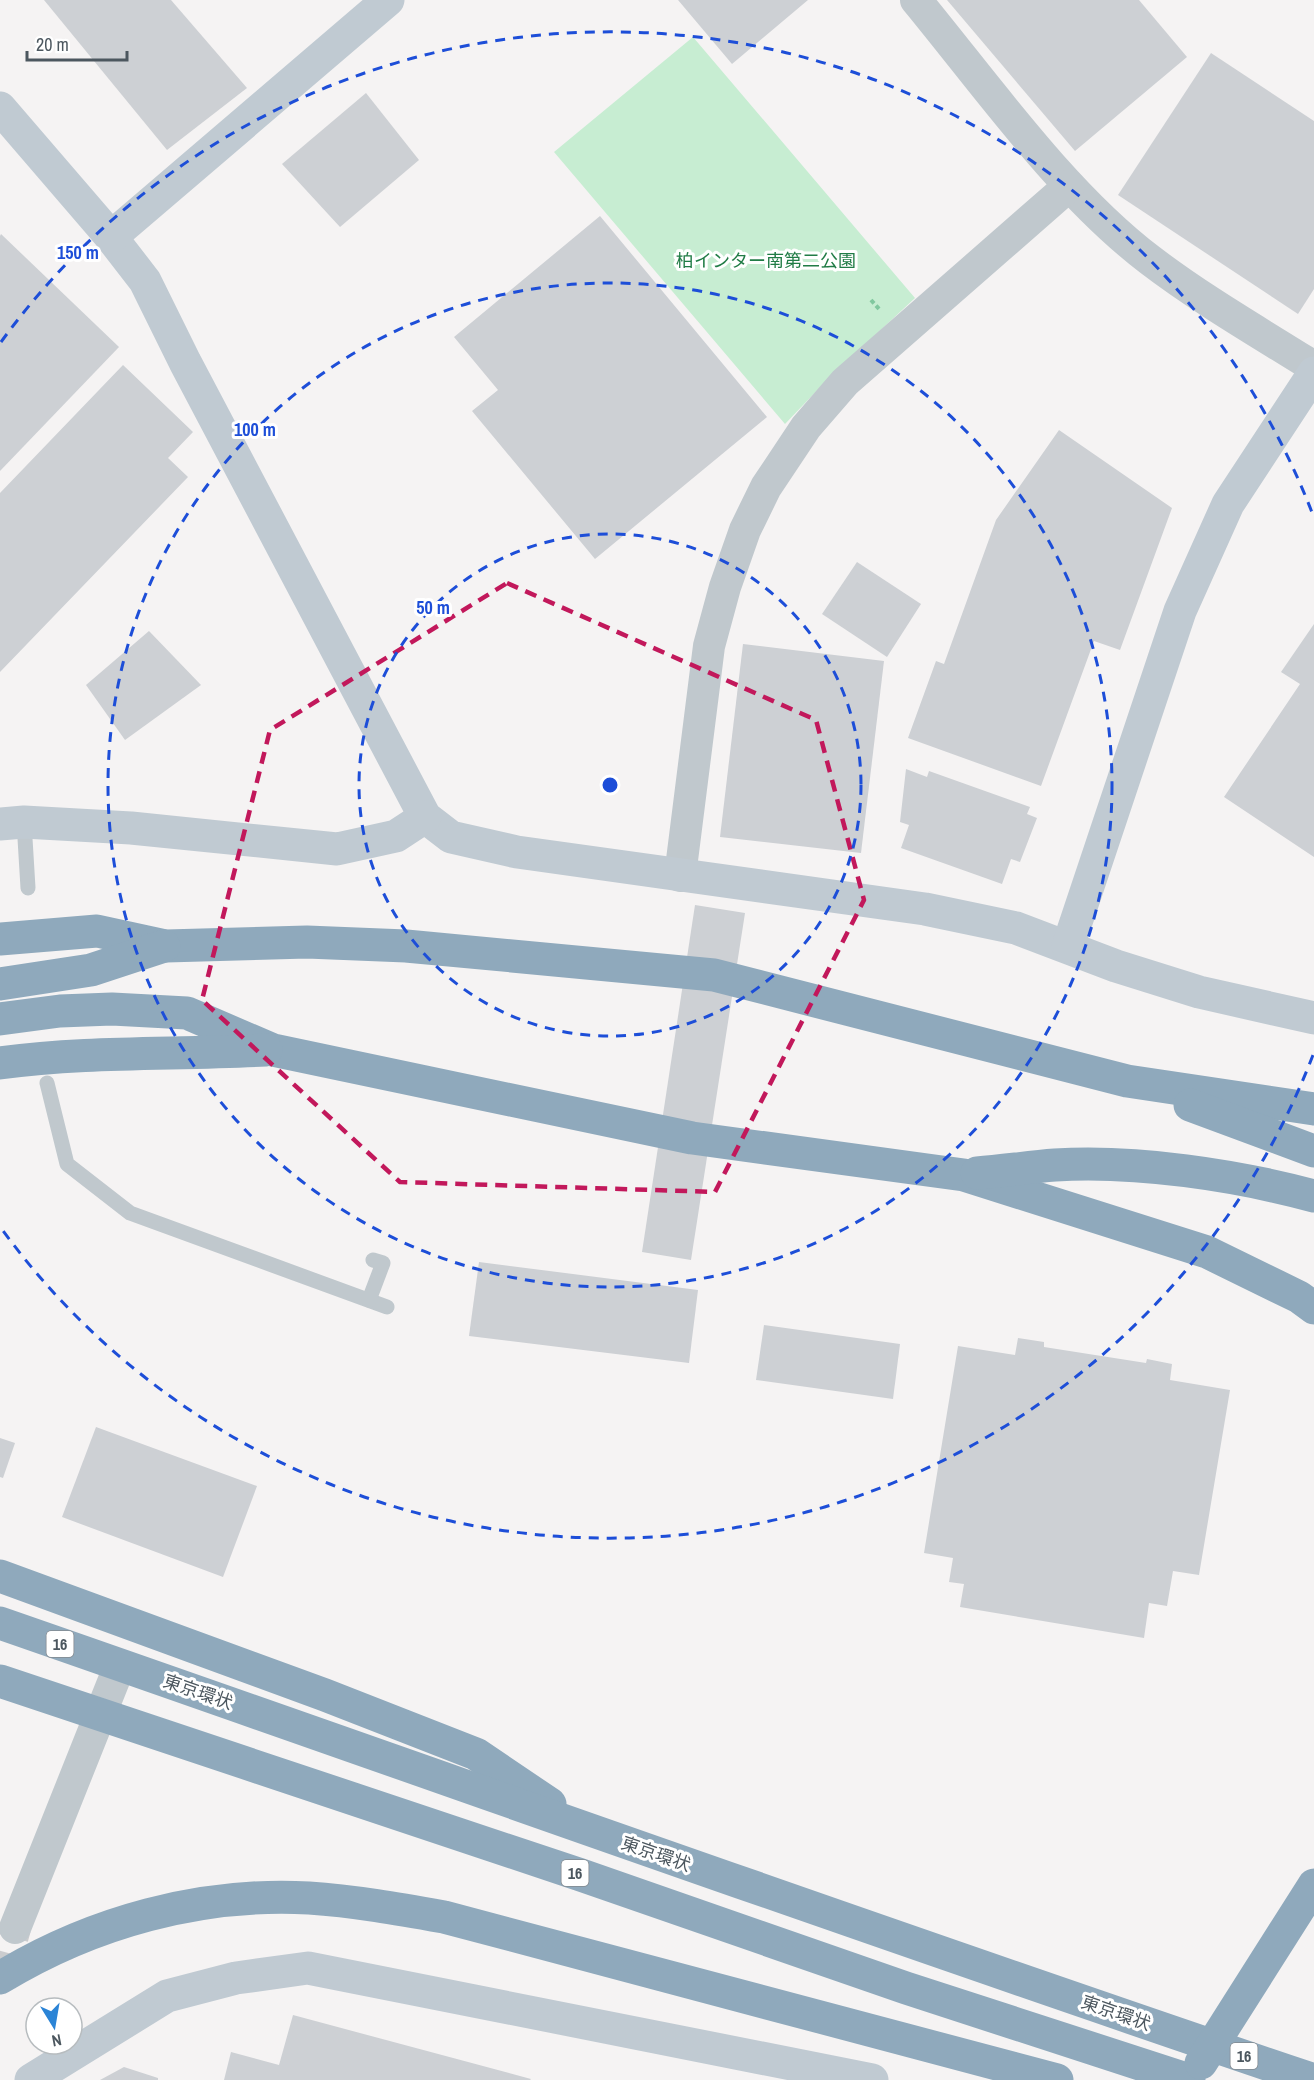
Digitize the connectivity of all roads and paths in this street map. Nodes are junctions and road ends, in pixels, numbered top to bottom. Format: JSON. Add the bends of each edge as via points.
{"nodes":[{"id":1,"x":388,"y":0,"type":"edge"},
{"id":2,"x":916,"y":0,"type":"edge"},
{"id":3,"x":0,"y":108,"type":"edge"},
{"id":4,"x":1069,"y":186,"type":"junction"},
{"id":5,"x":111,"y":237,"type":"junction"},
{"id":6,"x":1314,"y":367,"type":"edge"},
{"id":7,"x":1314,"y":373,"type":"edge"},
{"id":8,"x":425,"y":817,"type":"junction"},
{"id":9,"x":12,"y":823,"type":"edge"},
{"id":10,"x":680,"y":876,"type":"junction"},
{"id":11,"x":28,"y":888,"type":"dead end"},
{"id":12,"x":0,"y":939,"type":"edge"},
{"id":13,"x":166,"y":946,"type":"junction"},
{"id":14,"x":1068,"y":946,"type":"junction"},
{"id":15,"x":0,"y":984,"type":"edge"},
{"id":16,"x":1314,"y":1018,"type":"edge"},
{"id":17,"x":0,"y":1019,"type":"edge"},
{"id":18,"x":273,"y":1050,"type":"junction"},
{"id":19,"x":0,"y":1063,"type":"edge"},
{"id":20,"x":1127,"y":1081,"type":"junction"},
{"id":21,"x":47,"y":1083,"type":"dead end"},
{"id":22,"x":1314,"y":1109,"type":"edge"},
{"id":23,"x":1314,"y":1151,"type":"edge"},
{"id":24,"x":964,"y":1175,"type":"junction"},
{"id":25,"x":1314,"y":1196,"type":"edge"},
{"id":26,"x":373,"y":1260,"type":"dead end"},
{"id":27,"x":369,"y":1300,"type":"junction"},
{"id":28,"x":387,"y":1307,"type":"dead end"},
{"id":29,"x":1314,"y":1308,"type":"edge"},
{"id":30,"x":0,"y":1576,"type":"edge"},
{"id":31,"x":0,"y":1623,"type":"edge"},
{"id":32,"x":120,"y":1665,"type":"junction"},
{"id":33,"x":0,"y":1681,"type":"edge"},
{"id":34,"x":101,"y":1716,"type":"junction"},
{"id":35,"x":591,"y":1832,"type":"junction"},
{"id":36,"x":1314,"y":1885,"type":"edge"},
{"id":37,"x":15,"y":1928,"type":"tunnel mouth"},
{"id":38,"x":0,"y":1978,"type":"edge"},
{"id":39,"x":31,"y":2080,"type":"edge"},
{"id":40,"x":872,"y":2080,"type":"edge"},
{"id":41,"x":1057,"y":2080,"type":"edge"},
{"id":42,"x":1189,"y":2080,"type":"edge"},
{"id":43,"x":1314,"y":2080,"type":"edge"}],
"edges":[{"from":1,"to":5,"type":"street"},
{"from":2,"to":4,"type":"street"},
{"from":3,"to":5,"type":"street"},
{"from":4,"to":6,"type":"street","via":[[1150,261]]},
{"from":4,"to":10,"type":"street","via":[[845,382],[806,427],[766,487],[725,587],[709,646]]},
{"from":5,"to":8,"type":"street","via":[[145,281]]},
{"from":7,"to":14,"type":"street","via":[[1228,504],[1180,611]]},
{"from":8,"to":9,"type":"street","via":[[396,836],[337,849],[131,828]]},
{"from":8,"to":10,"type":"street","via":[[451,837],[517,852]]},
{"from":9,"to":11,"type":"lane"},
{"from":10,"to":14,"type":"street","via":[[925,909],[1016,928]]},
{"from":12,"to":13,"type":"highway","via":[[97,931]]},
{"from":13,"to":15,"type":"highway","via":[[91,970]]},
{"from":13,"to":20,"type":"highway","via":[[307,942],[406,946],[714,975]]},
{"from":14,"to":16,"type":"street","via":[[1199,992]]},
{"from":17,"to":18,"type":"highway","via":[[81,1010],[187,1013]]},
{"from":18,"to":19,"type":"highway","via":[[49,1056]]},
{"from":18,"to":24,"type":"highway","via":[[692,1138]]},
{"from":20,"to":22,"type":"highway"},
{"from":20,"to":23,"type":"highway"},
{"from":21,"to":27,"type":"lane","via":[[67,1164],[130,1213]]},
{"from":24,"to":25,"type":"highway","via":[[1057,1165],[1154,1168],[1274,1185]]},
{"from":24,"to":29,"type":"highway","via":[[1207,1252]]},
{"from":26,"to":27,"type":"lane","via":[[383,1263]]},
{"from":27,"to":28,"type":"lane"},
{"from":30,"to":35,"type":"highway","via":[[476,1754]]},
{"from":31,"to":32,"type":"highway","name":"東京環状","number":"16"},
{"from":32,"to":34,"type":"street"},
{"from":32,"to":35,"type":"highway","name":"東京環状","number":"16"},
{"from":33,"to":34,"type":"highway","number":"16"},
{"from":34,"to":37,"type":"street"},
{"from":34,"to":42,"type":"highway","number":"16"},
{"from":35,"to":43,"type":"highway","name":"東京環状","number":"16"},
{"from":36,"to":42,"type":"highway"},
{"from":38,"to":41,"type":"highway","via":[[74,1940],[135,1917],[207,1901],[306,1898],[366,1903],[444,1917]]},
{"from":39,"to":40,"type":"street","via":[[167,1996],[236,1978],[308,1968]]}]}
